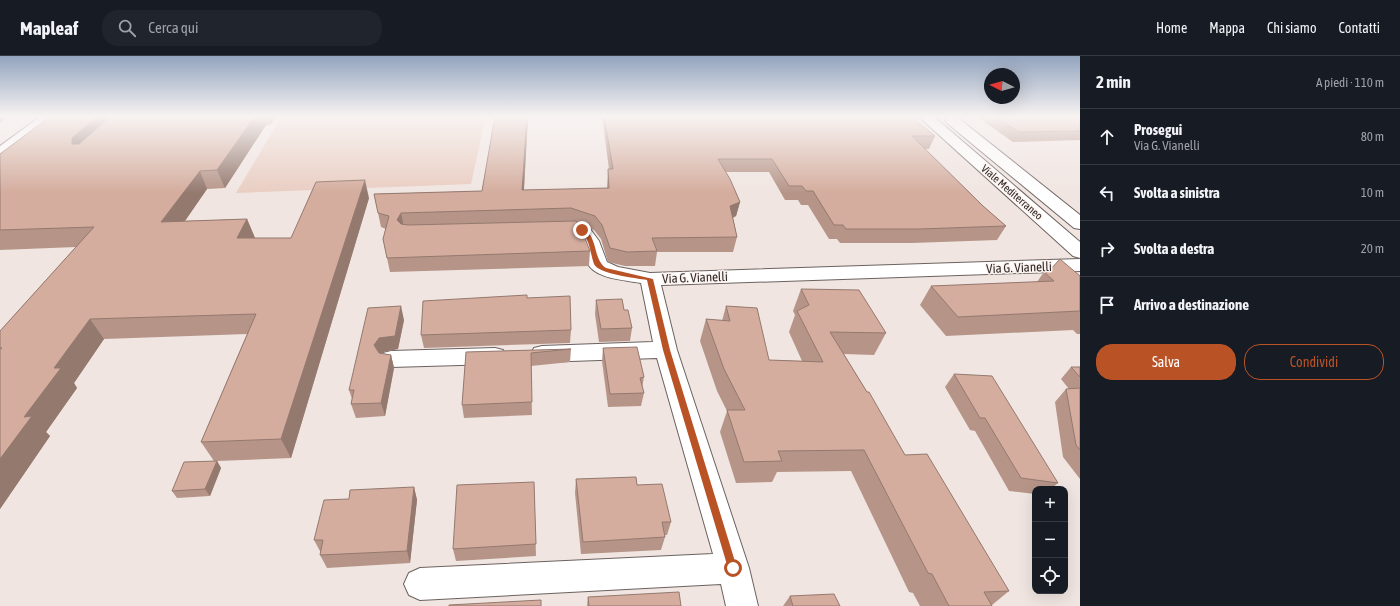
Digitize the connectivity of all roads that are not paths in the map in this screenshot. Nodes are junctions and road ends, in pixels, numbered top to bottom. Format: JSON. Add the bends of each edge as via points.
{"nodes":[{"id":1,"x":15,"y":142,"type":"edge"},
{"id":2,"x":954,"y":142,"type":"edge"},
{"id":3,"x":978,"y":142,"type":"edge"},
{"id":4,"x":0,"y":153,"type":"edge"},
{"id":5,"x":1080,"y":224,"type":"edge"},
{"id":6,"x":538,"y":229,"type":"edge"},
{"id":7,"x":1080,"y":252,"type":"edge"},
{"id":8,"x":1080,"y":265,"type":"edge"},
{"id":9,"x":650,"y":279,"type":"junction"},
{"id":10,"x":666,"y":350,"type":"junction"},
{"id":11,"x":391,"y":359,"type":"edge"},
{"id":12,"x":733,"y":568,"type":"junction"},
{"id":13,"x":420,"y":584,"type":"dead end"},
{"id":14,"x":742,"y":606,"type":"edge"}],
"edges":[{"from":1,"to":4,"type":"street"},
{"from":2,"to":7,"type":"street","name":"Viale Mediterraneo"},
{"from":3,"to":5,"type":"street","name":"Viale Mediterraneo"},
{"from":6,"to":9,"type":"street","via":[[582,230],[589,236],[598,265],[604,270]]},
{"from":8,"to":9,"type":"street","name":"Via G. Vianelli"},
{"from":9,"to":10,"type":"street","name":"Via G. Vianelli"},
{"from":10,"to":11,"type":"street"},
{"from":10,"to":12,"type":"street","name":"Via G. Vianelli"},
{"from":12,"to":13,"type":"street"},
{"from":12,"to":14,"type":"street","name":"Via G. Vianelli"}]}
